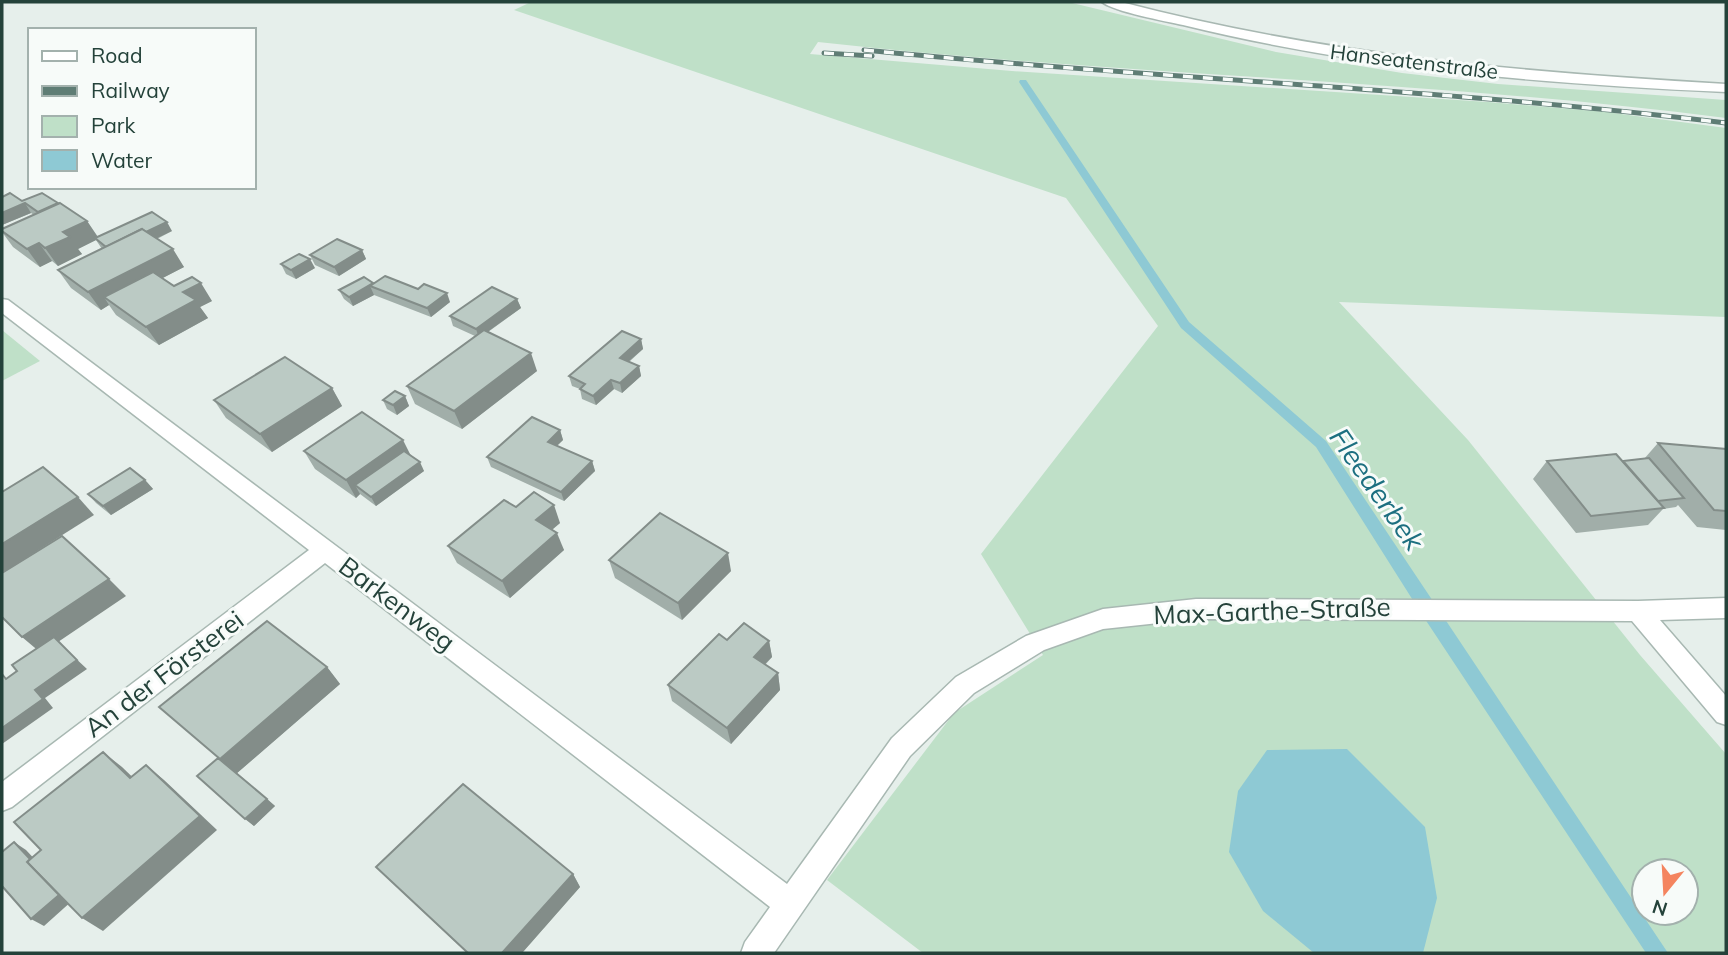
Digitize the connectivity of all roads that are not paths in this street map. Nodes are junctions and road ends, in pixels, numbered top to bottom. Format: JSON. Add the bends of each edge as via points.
{"nodes":[{"id":1,"x":1108,"y":2,"type":"edge"},
{"id":2,"x":1726,"y":88,"type":"edge"},
{"id":3,"x":2,"y":304,"type":"edge"},
{"id":4,"x":326,"y":550,"type":"junction"},
{"id":5,"x":1726,"y":608,"type":"edge"},
{"id":6,"x":1638,"y":611,"type":"junction"},
{"id":7,"x":1726,"y":714,"type":"edge"},
{"id":8,"x":2,"y":798,"type":"edge"},
{"id":9,"x":791,"y":905,"type":"junction"},
{"id":10,"x":757,"y":953,"type":"edge"}],
"edges":[{"from":1,"to":2,"type":"street","name":"Hanseatenstraße","via":[[1259,39],[1345,54],[1569,79]]},
{"from":3,"to":4,"type":"street","name":"Barkenweg"},
{"from":4,"to":8,"type":"street","name":"An der Försterei"},
{"from":4,"to":9,"type":"street","name":"Barkenweg"},
{"from":5,"to":6,"type":"street","name":"Max-Garthe-Straße"},
{"from":6,"to":7,"type":"street"},
{"from":6,"to":9,"type":"street","name":"Max-Garthe-Straße","via":[[1196,609],[1092,623],[1035,643],[965,685],[901,747]]},
{"from":9,"to":10,"type":"street","name":"Max-Garthe-Straße"}]}
